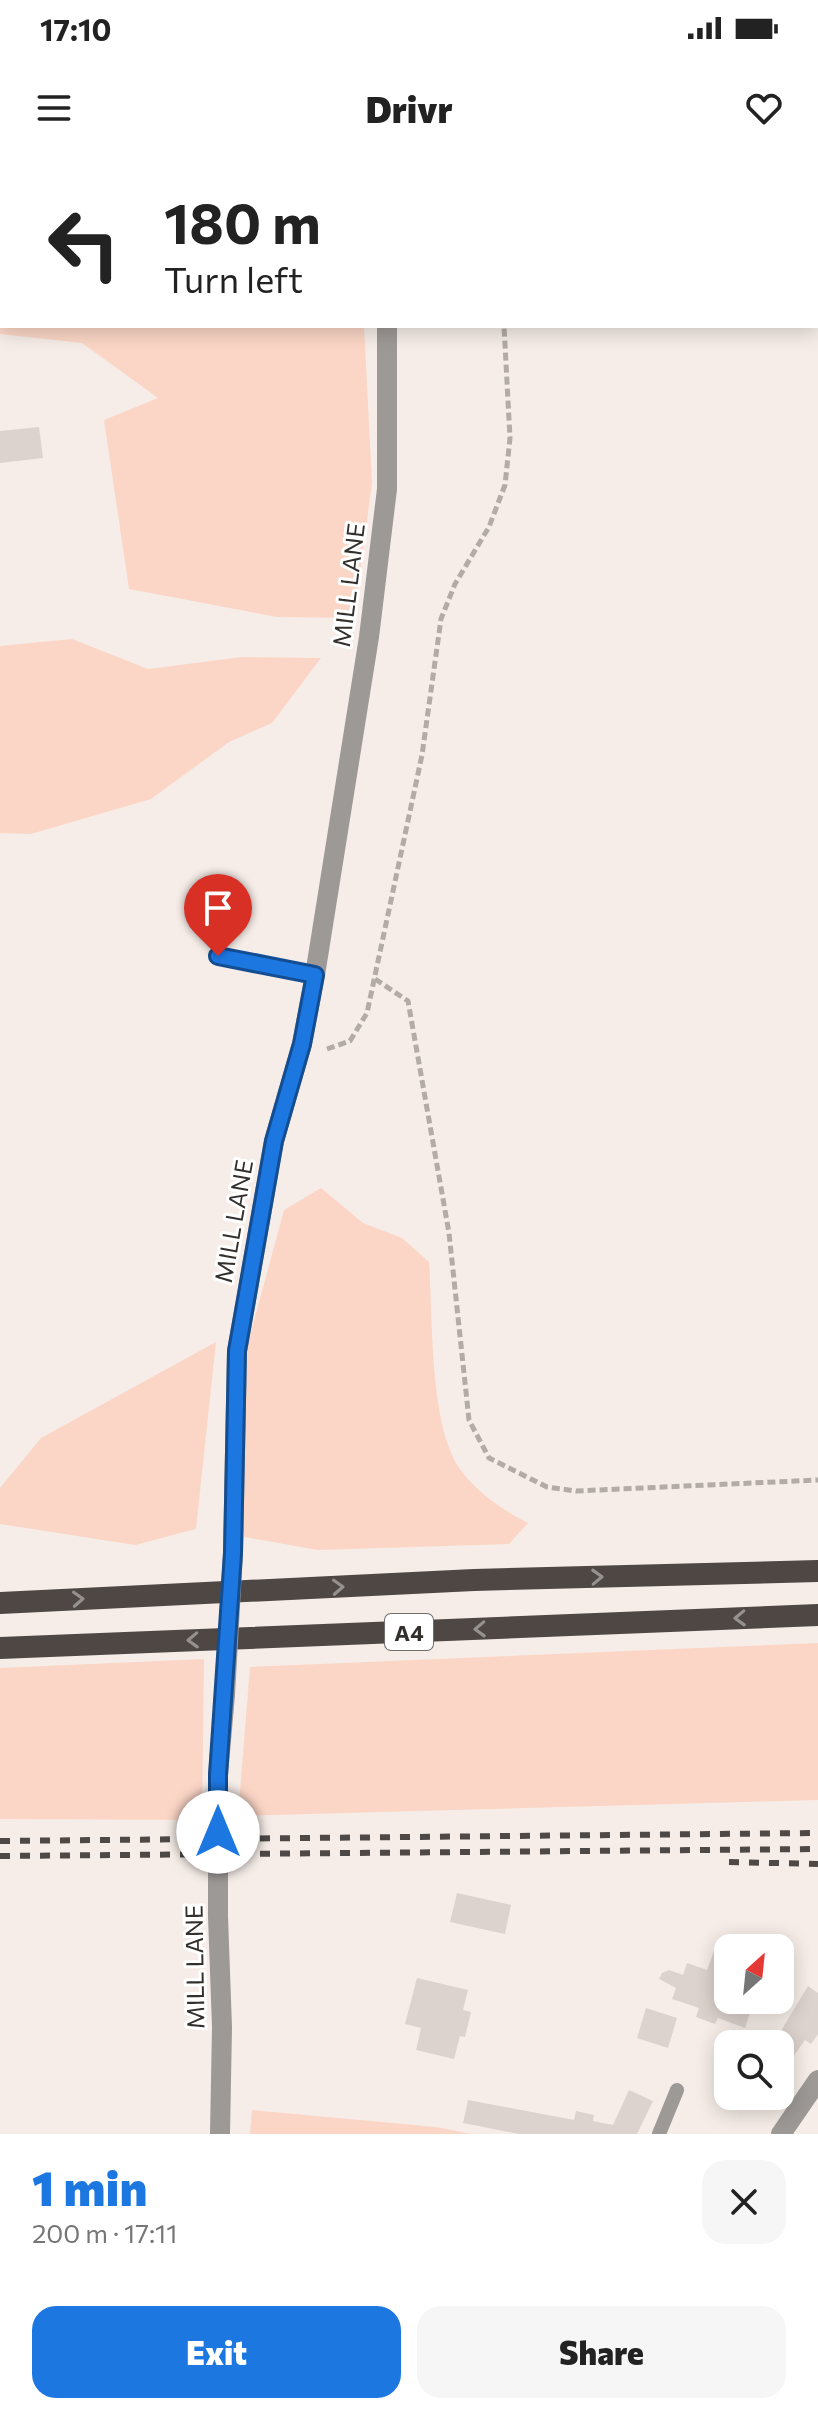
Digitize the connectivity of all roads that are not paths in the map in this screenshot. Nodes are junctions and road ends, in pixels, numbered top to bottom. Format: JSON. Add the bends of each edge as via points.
{"nodes":[{"id":1,"x":387,"y":328,"type":"edge"},
{"id":2,"x":218,"y":956,"type":"dead end"},
{"id":3,"x":315,"y":975,"type":"junction"},
{"id":4,"x":818,"y":1571,"type":"edge"},
{"id":5,"x":0,"y":1603,"type":"edge"},
{"id":6,"x":818,"y":1615,"type":"edge"},
{"id":7,"x":3,"y":1649,"type":"edge"},
{"id":8,"x":818,"y":2080,"type":"edge"},
{"id":9,"x":677,"y":2090,"type":"dead end"},
{"id":10,"x":220,"y":2134,"type":"edge"},
{"id":11,"x":659,"y":2134,"type":"edge"},
{"id":12,"x":781,"y":2134,"type":"edge"}],
"edges":[{"from":1,"to":3,"type":"street","name":"MILL LANE","via":[[387,489]]},
{"from":2,"to":3,"type":"lane"},
{"from":3,"to":10,"type":"street","name":"MILL LANE","bridge":true,"via":[[274,1141],[237,1351],[233,1553],[218,1775]]},
{"from":5,"to":4,"type":"highway","number":"A4","one_way":true,"via":[[474,1580]]},
{"from":6,"to":7,"type":"highway","number":"A4","one_way":true},
{"from":8,"to":12,"type":"street"},
{"from":9,"to":11,"type":"lane"}]}
